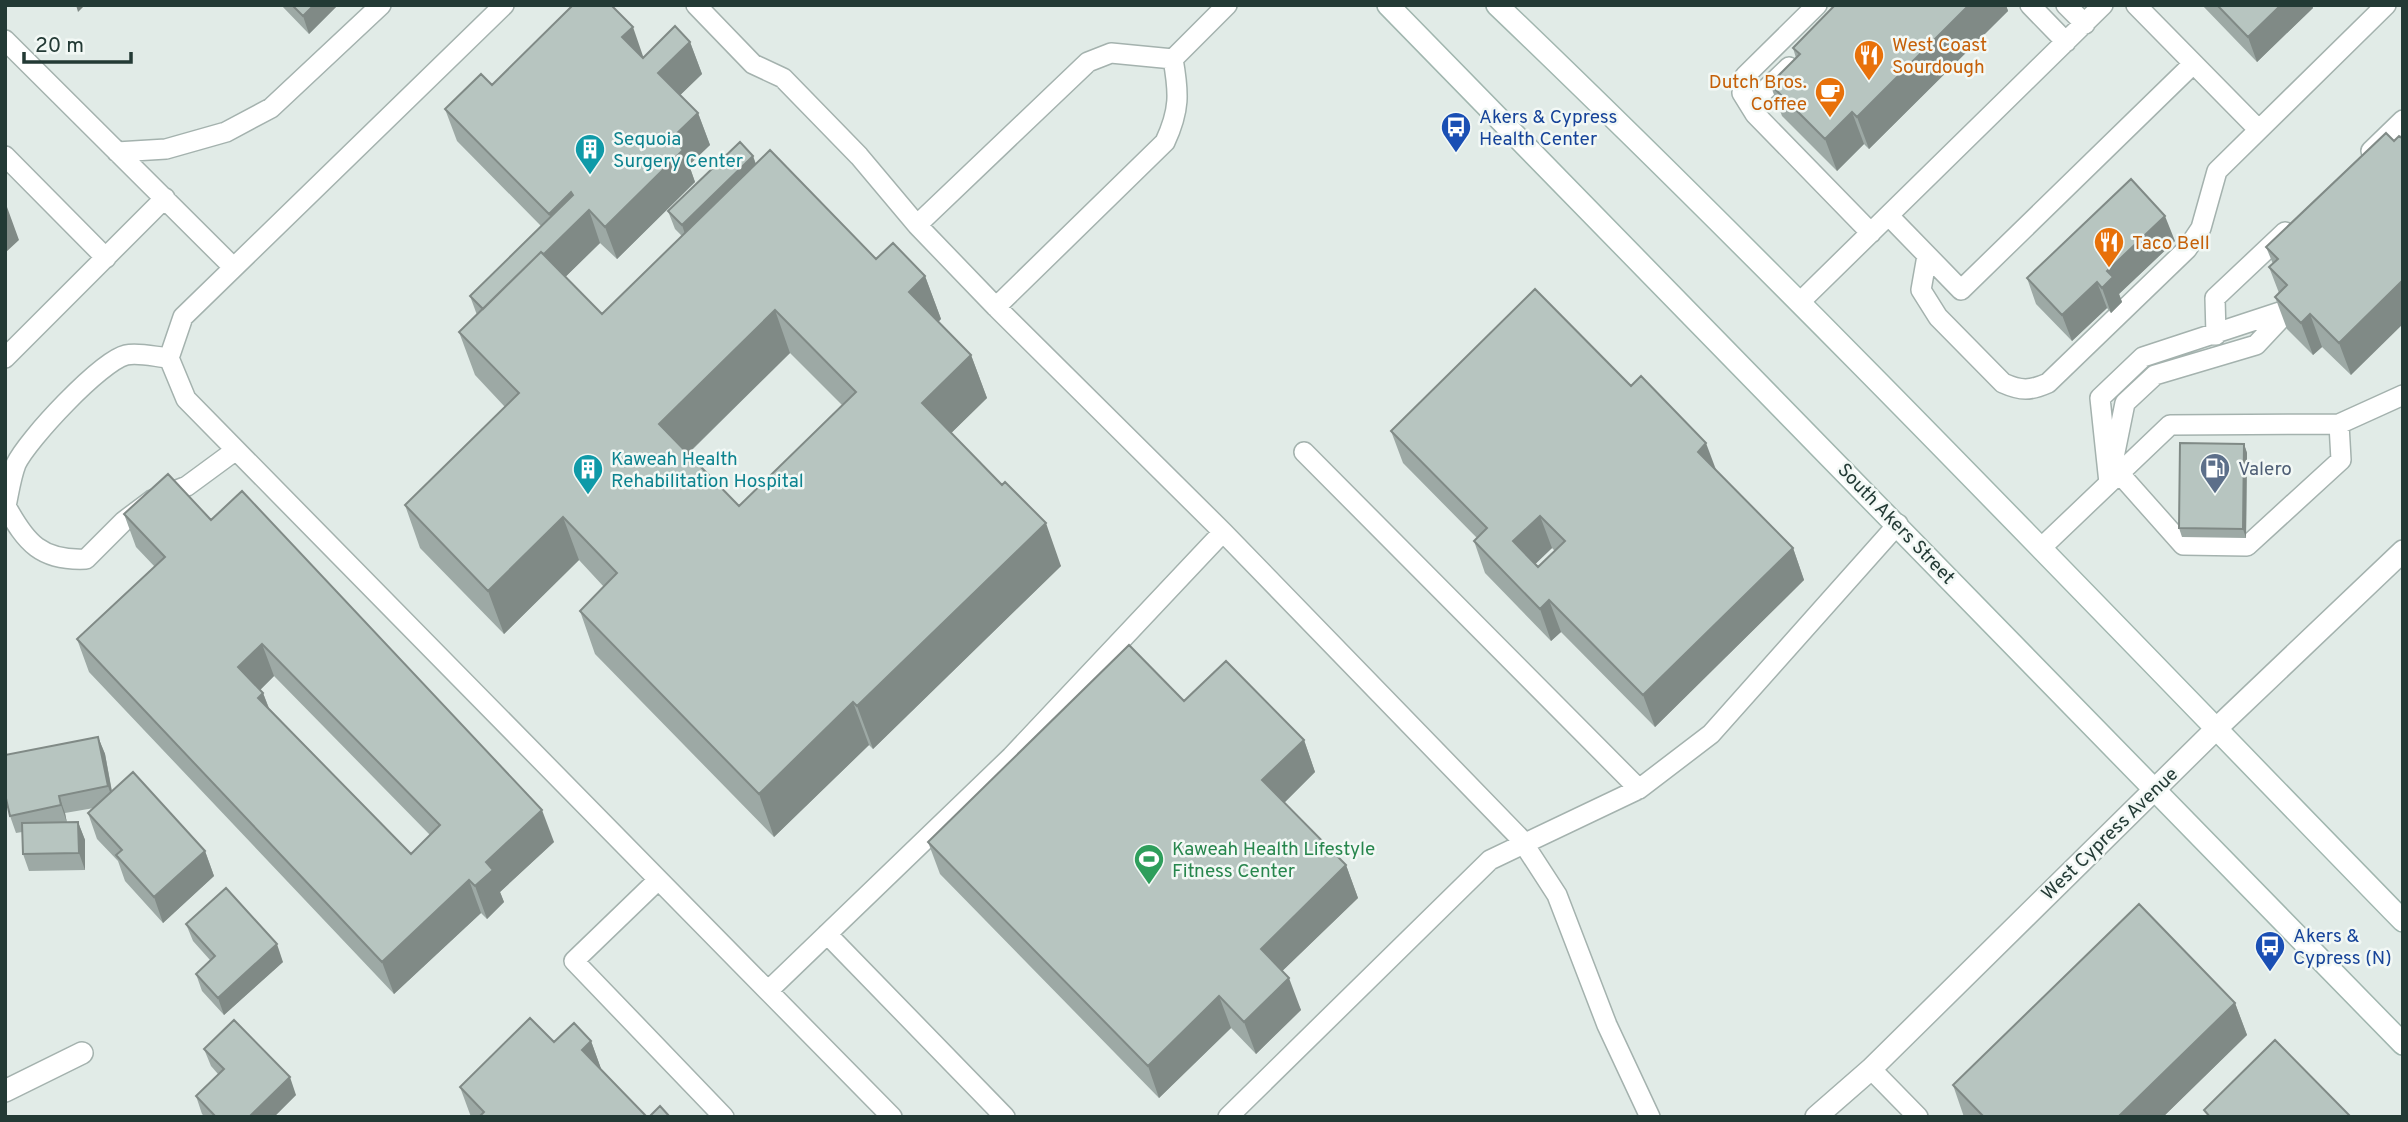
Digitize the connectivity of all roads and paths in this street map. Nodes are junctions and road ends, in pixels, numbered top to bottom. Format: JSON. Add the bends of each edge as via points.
{"nodes":[{"id":1,"x":381,"y":5,"type":"edge"},
{"id":2,"x":504,"y":5,"type":"edge"},
{"id":3,"x":696,"y":5,"type":"edge"},
{"id":4,"x":1227,"y":5,"type":"edge"},
{"id":5,"x":1388,"y":5,"type":"edge"},
{"id":6,"x":1497,"y":5,"type":"edge"},
{"id":7,"x":1817,"y":5,"type":"edge"},
{"id":8,"x":2030,"y":5,"type":"edge"},
{"id":9,"x":2066,"y":5,"type":"edge"},
{"id":10,"x":2103,"y":5,"type":"edge"},
{"id":11,"x":2136,"y":5,"type":"edge"},
{"id":12,"x":2383,"y":6,"type":"edge"},
{"id":13,"x":2085,"y":24,"type":"junction"},
{"id":14,"x":5,"y":40,"type":"edge"},
{"id":15,"x":2066,"y":42,"type":"junction"},
{"id":16,"x":1807,"y":49,"type":"edge"},
{"id":17,"x":1173,"y":59,"type":"junction"},
{"id":18,"x":2193,"y":64,"type":"junction"},
{"id":19,"x":1755,"y":114,"type":"junction"},
{"id":20,"x":2403,"y":120,"type":"edge"},
{"id":21,"x":2258,"y":130,"type":"junction"},
{"id":22,"x":117,"y":152,"type":"junction"},
{"id":23,"x":5,"y":156,"type":"edge"},
{"id":24,"x":2353,"y":167,"type":"edge"},
{"id":25,"x":165,"y":198,"type":"junction"},
{"id":26,"x":2304,"y":214,"type":"edge"},
{"id":27,"x":1889,"y":216,"type":"junction"},
{"id":28,"x":917,"y":225,"type":"junction"},
{"id":29,"x":1871,"y":233,"type":"junction"},
{"id":30,"x":1927,"y":256,"type":"junction"},
{"id":31,"x":106,"y":258,"type":"junction"},
{"id":32,"x":233,"y":267,"type":"junction"},
{"id":33,"x":1800,"y":302,"type":"junction"},
{"id":34,"x":996,"y":307,"type":"junction"},
{"id":35,"x":2216,"y":335,"type":"junction"},
{"id":36,"x":5,"y":358,"type":"edge"},
{"id":37,"x":169,"y":358,"type":"junction"},
{"id":38,"x":2403,"y":395,"type":"edge"},
{"id":39,"x":2339,"y":424,"type":"junction"},
{"id":40,"x":236,"y":450,"type":"junction"},
{"id":41,"x":1304,"y":452,"type":"dead end"},
{"id":42,"x":2114,"y":478,"type":"junction"},
{"id":43,"x":1898,"y":524,"type":"junction"},
{"id":44,"x":1223,"y":532,"type":"junction"},
{"id":45,"x":2041,"y":548,"type":"junction"},
{"id":46,"x":2403,"y":551,"type":"edge"},
{"id":47,"x":2217,"y":728,"type":"junction"},
{"id":48,"x":2155,"y":788,"type":"junction"},
{"id":49,"x":1639,"y":789,"type":"junction"},
{"id":50,"x":1524,"y":843,"type":"junction"},
{"id":51,"x":658,"y":880,"type":"junction"},
{"id":52,"x":2403,"y":921,"type":"edge"},
{"id":53,"x":827,"y":934,"type":"junction"},
{"id":54,"x":768,"y":991,"type":"junction"},
{"id":55,"x":2403,"y":1044,"type":"edge"},
{"id":56,"x":82,"y":1053,"type":"dead end"},
{"id":57,"x":1871,"y":1069,"type":"junction"},
{"id":58,"x":5,"y":1091,"type":"edge"},
{"id":59,"x":724,"y":1117,"type":"edge"},
{"id":60,"x":892,"y":1117,"type":"edge"},
{"id":61,"x":1005,"y":1117,"type":"edge"},
{"id":62,"x":1228,"y":1117,"type":"edge"},
{"id":63,"x":1650,"y":1117,"type":"edge"},
{"id":64,"x":1816,"y":1117,"type":"edge"},
{"id":65,"x":1918,"y":1117,"type":"edge"}],
"edges":[{"from":1,"to":22,"type":"lane","via":[[271,108],[202,139],[166,149]]},
{"from":2,"to":32,"type":"lane"},
{"from":3,"to":28,"type":"lane","via":[[753,64],[783,78],[859,156]]},
{"from":4,"to":17,"type":"lane"},
{"from":5,"to":43,"type":"main road","name":"South Akers Street"},
{"from":6,"to":33,"type":"main road"},
{"from":7,"to":19,"type":"lane","via":[[1745,76],[1742,93]]},
{"from":8,"to":15,"type":"lane"},
{"from":9,"to":13,"type":"lane"},
{"from":10,"to":13,"type":"lane"},
{"from":11,"to":18,"type":"lane"},
{"from":12,"to":21,"type":"lane"},
{"from":13,"to":15,"type":"lane"},
{"from":14,"to":22,"type":"lane"},
{"from":15,"to":27,"type":"lane"},
{"from":16,"to":19,"type":"lane","via":[[1762,93]]},
{"from":17,"to":28,"type":"lane","via":[[1111,53],[1088,62]]},
{"from":17,"to":34,"type":"lane","via":[[1179,93],[1166,142]]},
{"from":18,"to":21,"type":"lane"},
{"from":18,"to":30,"type":"lane","via":[[1961,290]]},
{"from":19,"to":29,"type":"lane"},
{"from":20,"to":24,"type":"lane"},
{"from":21,"to":30,"type":"lane","via":[[2217,170],[2201,228],[2187,249],[2048,383],[2032,390],[2003,383],[1938,317],[1921,290]]},
{"from":22,"to":25,"type":"lane"},
{"from":23,"to":31,"type":"lane"},
{"from":25,"to":31,"type":"lane"},
{"from":25,"to":32,"type":"lane"},
{"from":26,"to":35,"type":"lane","via":[[2215,298]]},
{"from":27,"to":29,"type":"lane"},
{"from":27,"to":30,"type":"lane"},
{"from":28,"to":34,"type":"lane"},
{"from":29,"to":33,"type":"lane"},
{"from":31,"to":36,"type":"lane"},
{"from":32,"to":37,"type":"lane","via":[[183,317]]},
{"from":33,"to":45,"type":"main road"},
{"from":34,"to":44,"type":"lane"},
{"from":35,"to":42,"type":"lane","via":[[2143,357],[2100,398]]},
{"from":35,"to":42,"type":"lane","via":[[2289,309],[2256,345],[2155,375],[2124,403]]},
{"from":37,"to":40,"type":"lane","via":[[186,399]]},
{"from":37,"to":40,"type":"lane","via":[[127,354],[111,362],[36,438],[17,463],[6,506],[23,537],[62,560],[86,559],[143,507],[187,486]]},
{"from":38,"to":39,"type":"lane"},
{"from":39,"to":42,"type":"lane","via":[[2170,425]]},
{"from":39,"to":42,"type":"lane","via":[[2342,460],[2247,546],[2183,545]]},
{"from":40,"to":51,"type":"lane"},
{"from":41,"to":49,"type":"lane"},
{"from":42,"to":45,"type":"lane"},
{"from":43,"to":48,"type":"main road","name":"South Akers Street"},
{"from":43,"to":49,"type":"lane","via":[[1711,734]]},
{"from":44,"to":50,"type":"lane"},
{"from":44,"to":53,"type":"lane","via":[[1011,757]]},
{"from":45,"to":47,"type":"main road"},
{"from":46,"to":47,"type":"main road","name":"West Cypress Avenue"},
{"from":47,"to":48,"type":"main road","name":"West Cypress Avenue"},
{"from":47,"to":52,"type":"main road"},
{"from":48,"to":55,"type":"main road","name":"South Akers Street"},
{"from":48,"to":57,"type":"main road","name":"West Cypress Avenue"},
{"from":49,"to":50,"type":"lane"},
{"from":50,"to":62,"type":"lane","via":[[1490,860]]},
{"from":50,"to":63,"type":"lane","via":[[1557,895],[1607,1025]]},
{"from":51,"to":54,"type":"lane"},
{"from":51,"to":59,"type":"lane","via":[[574,961]]},
{"from":53,"to":54,"type":"lane"},
{"from":53,"to":61,"type":"lane"},
{"from":54,"to":60,"type":"lane"},
{"from":56,"to":58,"type":"main road"},
{"from":57,"to":64,"type":"main road","name":"West Cypress Avenue"},
{"from":57,"to":65,"type":"lane"}]}
